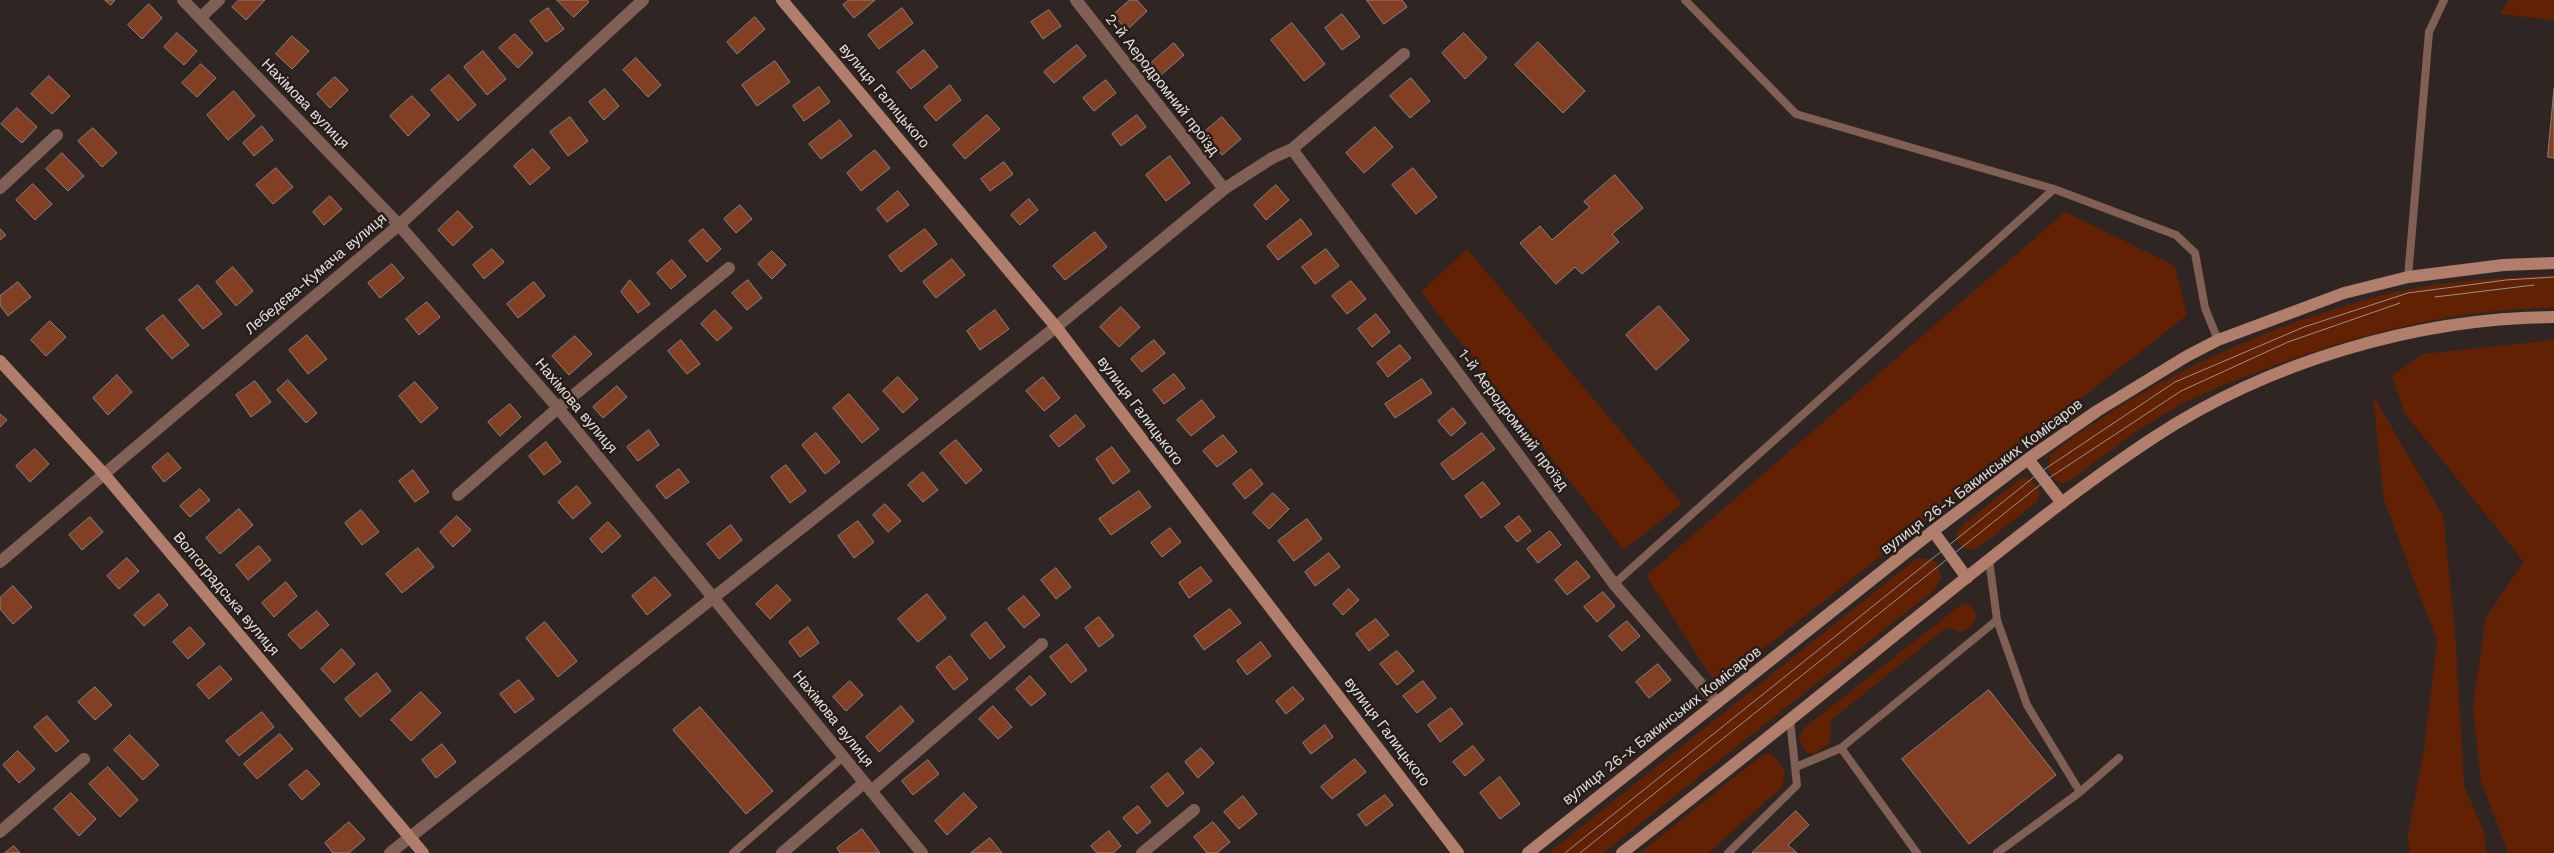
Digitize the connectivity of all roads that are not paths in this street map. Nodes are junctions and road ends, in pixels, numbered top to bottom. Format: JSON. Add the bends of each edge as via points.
{"nodes":[{"id":1,"x":183,"y":0,"type":"edge"},
{"id":2,"x":219,"y":0,"type":"edge"},
{"id":3,"x":643,"y":0,"type":"edge"},
{"id":4,"x":782,"y":0,"type":"edge"},
{"id":5,"x":1076,"y":0,"type":"edge"},
{"id":6,"x":1686,"y":0,"type":"edge"},
{"id":7,"x":2444,"y":0,"type":"edge"},
{"id":8,"x":200,"y":18,"type":"junction"},
{"id":9,"x":1404,"y":54,"type":"dead end"},
{"id":10,"x":57,"y":135,"type":"dead end"},
{"id":11,"x":1292,"y":149,"type":"junction"},
{"id":12,"x":0,"y":188,"type":"edge"},
{"id":13,"x":1224,"y":189,"type":"junction"},
{"id":14,"x":2054,"y":189,"type":"junction"},
{"id":15,"x":399,"y":225,"type":"junction"},
{"id":16,"x":2554,"y":263,"type":"edge"},
{"id":17,"x":729,"y":268,"type":"dead end"},
{"id":18,"x":2408,"y":277,"type":"junction"},
{"id":19,"x":2554,"y":317,"type":"edge"},
{"id":20,"x":1056,"y":327,"type":"junction"},
{"id":21,"x":2218,"y":340,"type":"junction"},
{"id":22,"x":0,"y":361,"type":"edge"},
{"id":23,"x":558,"y":408,"type":"junction"},
{"id":24,"x":2028,"y":459,"type":"junction"},
{"id":25,"x":104,"y":474,"type":"junction"},
{"id":26,"x":458,"y":495,"type":"dead end"},
{"id":27,"x":2062,"y":503,"type":"junction"},
{"id":28,"x":1933,"y":531,"type":"junction"},
{"id":29,"x":1989,"y":559,"type":"junction"},
{"id":30,"x":0,"y":562,"type":"edge"},
{"id":31,"x":1967,"y":578,"type":"junction"},
{"id":32,"x":1614,"y":584,"type":"junction"},
{"id":33,"x":712,"y":598,"type":"junction"},
{"id":34,"x":1998,"y":620,"type":"junction"},
{"id":35,"x":1042,"y":644,"type":"dead end"},
{"id":36,"x":1717,"y":703,"type":"junction"},
{"id":37,"x":1790,"y":720,"type":"junction"},
{"id":38,"x":1841,"y":748,"type":"junction"},
{"id":39,"x":843,"y":757,"type":"junction"},
{"id":40,"x":2120,"y":758,"type":"dead end"},
{"id":41,"x":84,"y":759,"type":"dead end"},
{"id":42,"x":1796,"y":767,"type":"junction"},
{"id":43,"x":867,"y":787,"type":"junction"},
{"id":44,"x":2080,"y":792,"type":"junction"},
{"id":45,"x":1194,"y":810,"type":"dead end"},
{"id":46,"x":0,"y":832,"type":"edge"},
{"id":47,"x":410,"y":837,"type":"junction"},
{"id":48,"x":390,"y":853,"type":"edge"},
{"id":49,"x":423,"y":853,"type":"edge"},
{"id":50,"x":733,"y":853,"type":"edge"},
{"id":51,"x":782,"y":853,"type":"edge"},
{"id":52,"x":922,"y":853,"type":"edge"},
{"id":53,"x":1142,"y":853,"type":"edge"},
{"id":54,"x":1458,"y":853,"type":"edge"},
{"id":55,"x":1528,"y":853,"type":"edge"},
{"id":56,"x":1622,"y":853,"type":"edge"},
{"id":57,"x":1728,"y":853,"type":"edge"},
{"id":58,"x":1917,"y":853,"type":"edge"},
{"id":59,"x":1997,"y":853,"type":"edge"}],
"edges":[{"from":1,"to":8,"type":"street","name":"Нахімова вулиця"},
{"from":2,"to":8,"type":"street"},
{"from":3,"to":15,"type":"street","name":"Лебедєва-Кумача вулиця"},
{"from":4,"to":20,"type":"street","name":"вулиця Галицького"},
{"from":5,"to":13,"type":"street","name":"2-й Аеродромний проїзд"},
{"from":6,"to":14,"type":"lane","via":[[1796,114]]},
{"from":7,"to":18,"type":"lane","via":[[2429,32]]},
{"from":8,"to":15,"type":"street","name":"Нахімова вулиця"},
{"from":9,"to":11,"type":"street"},
{"from":10,"to":12,"type":"street"},
{"from":11,"to":13,"type":"street"},
{"from":11,"to":32,"type":"street","name":"1-й Аеродромний проїзд"},
{"from":13,"to":20,"type":"street"},
{"from":14,"to":21,"type":"lane","via":[[2176,234],[2195,253],[2205,308]]},
{"from":14,"to":32,"type":"lane"},
{"from":15,"to":23,"type":"street","name":"Нахімова вулиця"},
{"from":15,"to":25,"type":"street","name":"Лебедєва-Кумача вулиця"},
{"from":16,"to":18,"type":"street","name":"вулиця 26-х Бакинських Комісаров","via":[[2503,265]]},
{"from":17,"to":23,"type":"street"},
{"from":18,"to":21,"type":"street","name":"вулиця 26-х Бакинських Комісаров","via":[[2344,294]]},
{"from":19,"to":27,"type":"street","via":[[2445,326],[2334,352],[2293,367],[2222,398],[2154,438]]},
{"from":20,"to":33,"type":"street"},
{"from":20,"to":54,"type":"street","name":"вулиця Галицького"},
{"from":21,"to":24,"type":"street","name":"вулиця 26-х Бакинських Комісаров","via":[[2097,411]]},
{"from":22,"to":25,"type":"street","name":"Волгоградська вулиця"},
{"from":23,"to":26,"type":"street"},
{"from":23,"to":33,"type":"street","name":"Нахімова вулиця"},
{"from":24,"to":27,"type":"street"},
{"from":24,"to":28,"type":"street","name":"вулиця 26-х Бакинських Комісаров"},
{"from":25,"to":30,"type":"street","name":"Лебедєва-Кумача вулиця"},
{"from":25,"to":47,"type":"street","name":"Волгоградська вулиця"},
{"from":27,"to":29,"type":"street"},
{"from":28,"to":31,"type":"street"},
{"from":28,"to":36,"type":"street","name":"вулиця 26-х Бакинських Комісаров"},
{"from":29,"to":31,"type":"street"},
{"from":29,"to":34,"type":"lane"},
{"from":31,"to":37,"type":"street"},
{"from":32,"to":36,"type":"street","name":"1-й Аеродромний проїзд"},
{"from":33,"to":39,"type":"street","name":"Нахімова вулиця"},
{"from":33,"to":47,"type":"street"},
{"from":34,"to":38,"type":"lane"},
{"from":34,"to":44,"type":"lane","via":[[2027,705]]},
{"from":35,"to":43,"type":"street"},
{"from":36,"to":55,"type":"street","name":"вулиця 26-х Бакинських Комісаров"},
{"from":37,"to":42,"type":"lane"},
{"from":37,"to":56,"type":"street"},
{"from":38,"to":42,"type":"lane"},
{"from":38,"to":58,"type":"lane"},
{"from":39,"to":43,"type":"street","name":"Нахімова вулиця"},
{"from":39,"to":50,"type":"lane"},
{"from":40,"to":44,"type":"lane"},
{"from":41,"to":46,"type":"street"},
{"from":42,"to":57,"type":"lane","via":[[1797,785]]},
{"from":43,"to":51,"type":"street"},
{"from":43,"to":52,"type":"street","name":"Нахімова вулиця"},
{"from":44,"to":59,"type":"lane"},
{"from":45,"to":53,"type":"street"},
{"from":47,"to":48,"type":"street"},
{"from":47,"to":49,"type":"street","name":"Волгоградська вулиця"}]}
